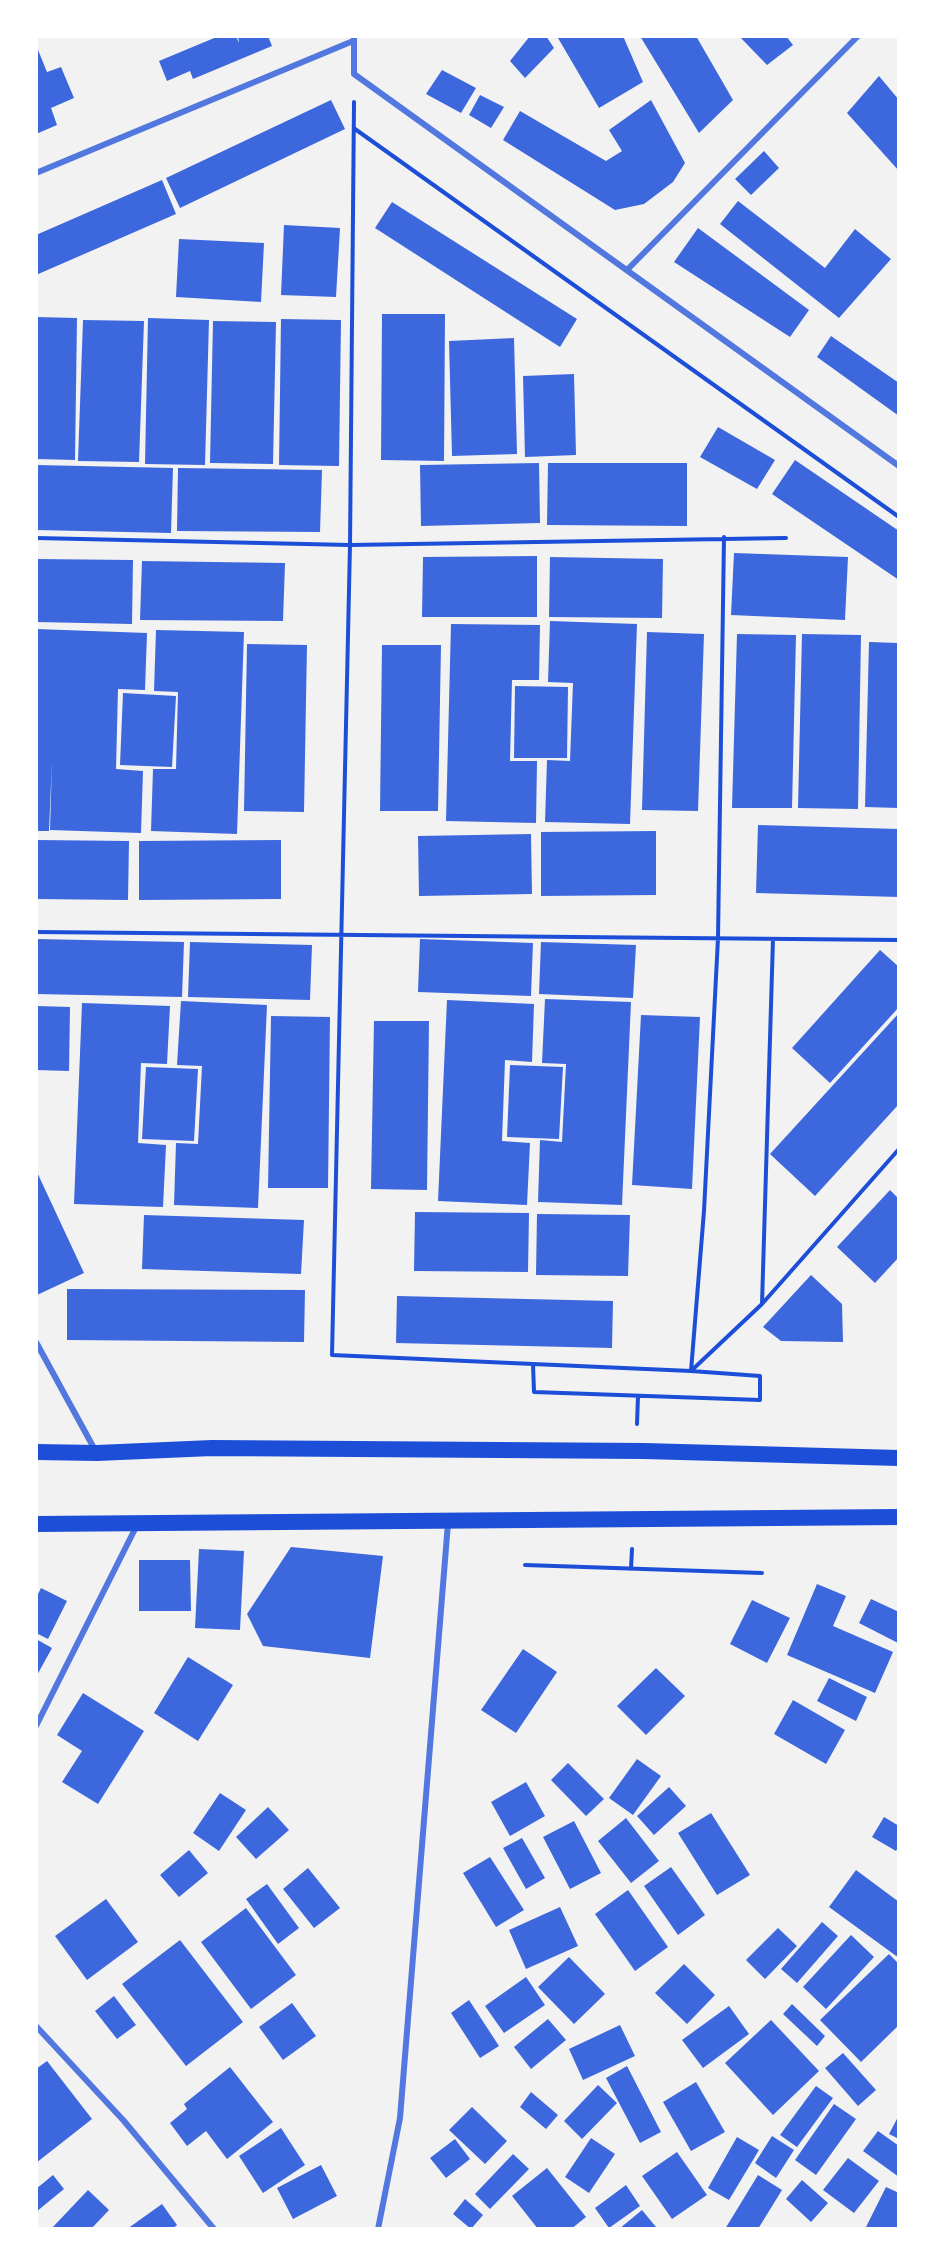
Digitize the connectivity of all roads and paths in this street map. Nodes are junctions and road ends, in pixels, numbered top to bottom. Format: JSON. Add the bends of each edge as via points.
{"nodes":[{"id":1,"x":858,"y":36,"type":"edge"},
{"id":2,"x":353,"y":39,"type":"edge"},
{"id":3,"x":354,"y":74,"type":"junction"},
{"id":4,"x":354,"y":129,"type":"junction"},
{"id":5,"x":36,"y":173,"type":"edge"},
{"id":6,"x":627,"y":270,"type":"junction"},
{"id":7,"x":899,"y":466,"type":"edge"},
{"id":8,"x":899,"y":517,"type":"edge"},
{"id":9,"x":724,"y":537,"type":"junction"},
{"id":10,"x":36,"y":538,"type":"edge"},
{"id":11,"x":786,"y":538,"type":"dead end"},
{"id":12,"x":350,"y":545,"type":"junction"},
{"id":13,"x":36,"y":932,"type":"edge"},
{"id":14,"x":342,"y":935,"type":"junction"},
{"id":15,"x":718,"y":938,"type":"junction"},
{"id":16,"x":773,"y":939,"type":"junction"},
{"id":17,"x":899,"y":940,"type":"edge"},
{"id":18,"x":899,"y":1149,"type":"edge"},
{"id":19,"x":762,"y":1304,"type":"junction"},
{"id":20,"x":36,"y":1342,"type":"edge"},
{"id":21,"x":534,"y":1364,"type":"junction"},
{"id":22,"x":691,"y":1371,"type":"junction"},
{"id":23,"x":36,"y":1452,"type":"edge"},
{"id":24,"x":97,"y":1453,"type":"junction"},
{"id":25,"x":899,"y":1458,"type":"edge"},
{"id":26,"x":899,"y":1517,"type":"edge"},
{"id":27,"x":448,"y":1520,"type":"junction"},
{"id":28,"x":36,"y":1524,"type":"edge"},
{"id":29,"x":138,"y":1524,"type":"junction"},
{"id":30,"x":525,"y":1565,"type":"dead end"},
{"id":31,"x":762,"y":1573,"type":"dead end"},
{"id":32,"x":36,"y":1726,"type":"edge"},
{"id":33,"x":36,"y":2026,"type":"edge"},
{"id":34,"x":214,"y":2229,"type":"edge"},
{"id":35,"x":378,"y":2229,"type":"edge"}],
"edges":[{"from":1,"to":6,"type":"street"},
{"from":2,"to":3,"type":"street"},
{"from":2,"to":5,"type":"street"},
{"from":3,"to":4,"type":"path"},
{"from":3,"to":6,"type":"street"},
{"from":4,"to":8,"type":"path"},
{"from":4,"to":12,"type":"path"},
{"from":6,"to":7,"type":"street"},
{"from":9,"to":11,"type":"path"},
{"from":9,"to":12,"type":"path"},
{"from":9,"to":15,"type":"path"},
{"from":10,"to":12,"type":"path"},
{"from":12,"to":14,"type":"path"},
{"from":13,"to":14,"type":"path"},
{"from":14,"to":15,"type":"path"},
{"from":14,"to":21,"type":"path","via":[[332,1355]]},
{"from":15,"to":16,"type":"path"},
{"from":15,"to":22,"type":"path","via":[[704,1211]]},
{"from":16,"to":17,"type":"path"},
{"from":16,"to":19,"type":"path"},
{"from":18,"to":19,"type":"path"},
{"from":19,"to":22,"type":"path"},
{"from":20,"to":24,"type":"street"},
{"from":21,"to":22,"type":"path"},
{"from":21,"to":22,"type":"path","via":[[534,1392],[760,1400],[760,1376]]},
{"from":23,"to":24,"type":"highway"},
{"from":24,"to":25,"type":"highway","via":[[212,1448],[644,1451]]},
{"from":26,"to":27,"type":"highway"},
{"from":27,"to":29,"type":"highway"},
{"from":27,"to":35,"type":"street","via":[[400,2118]]},
{"from":28,"to":29,"type":"highway"},
{"from":29,"to":32,"type":"street"},
{"from":30,"to":31,"type":"path"},
{"from":33,"to":34,"type":"street","via":[[124,2121]]}]}
